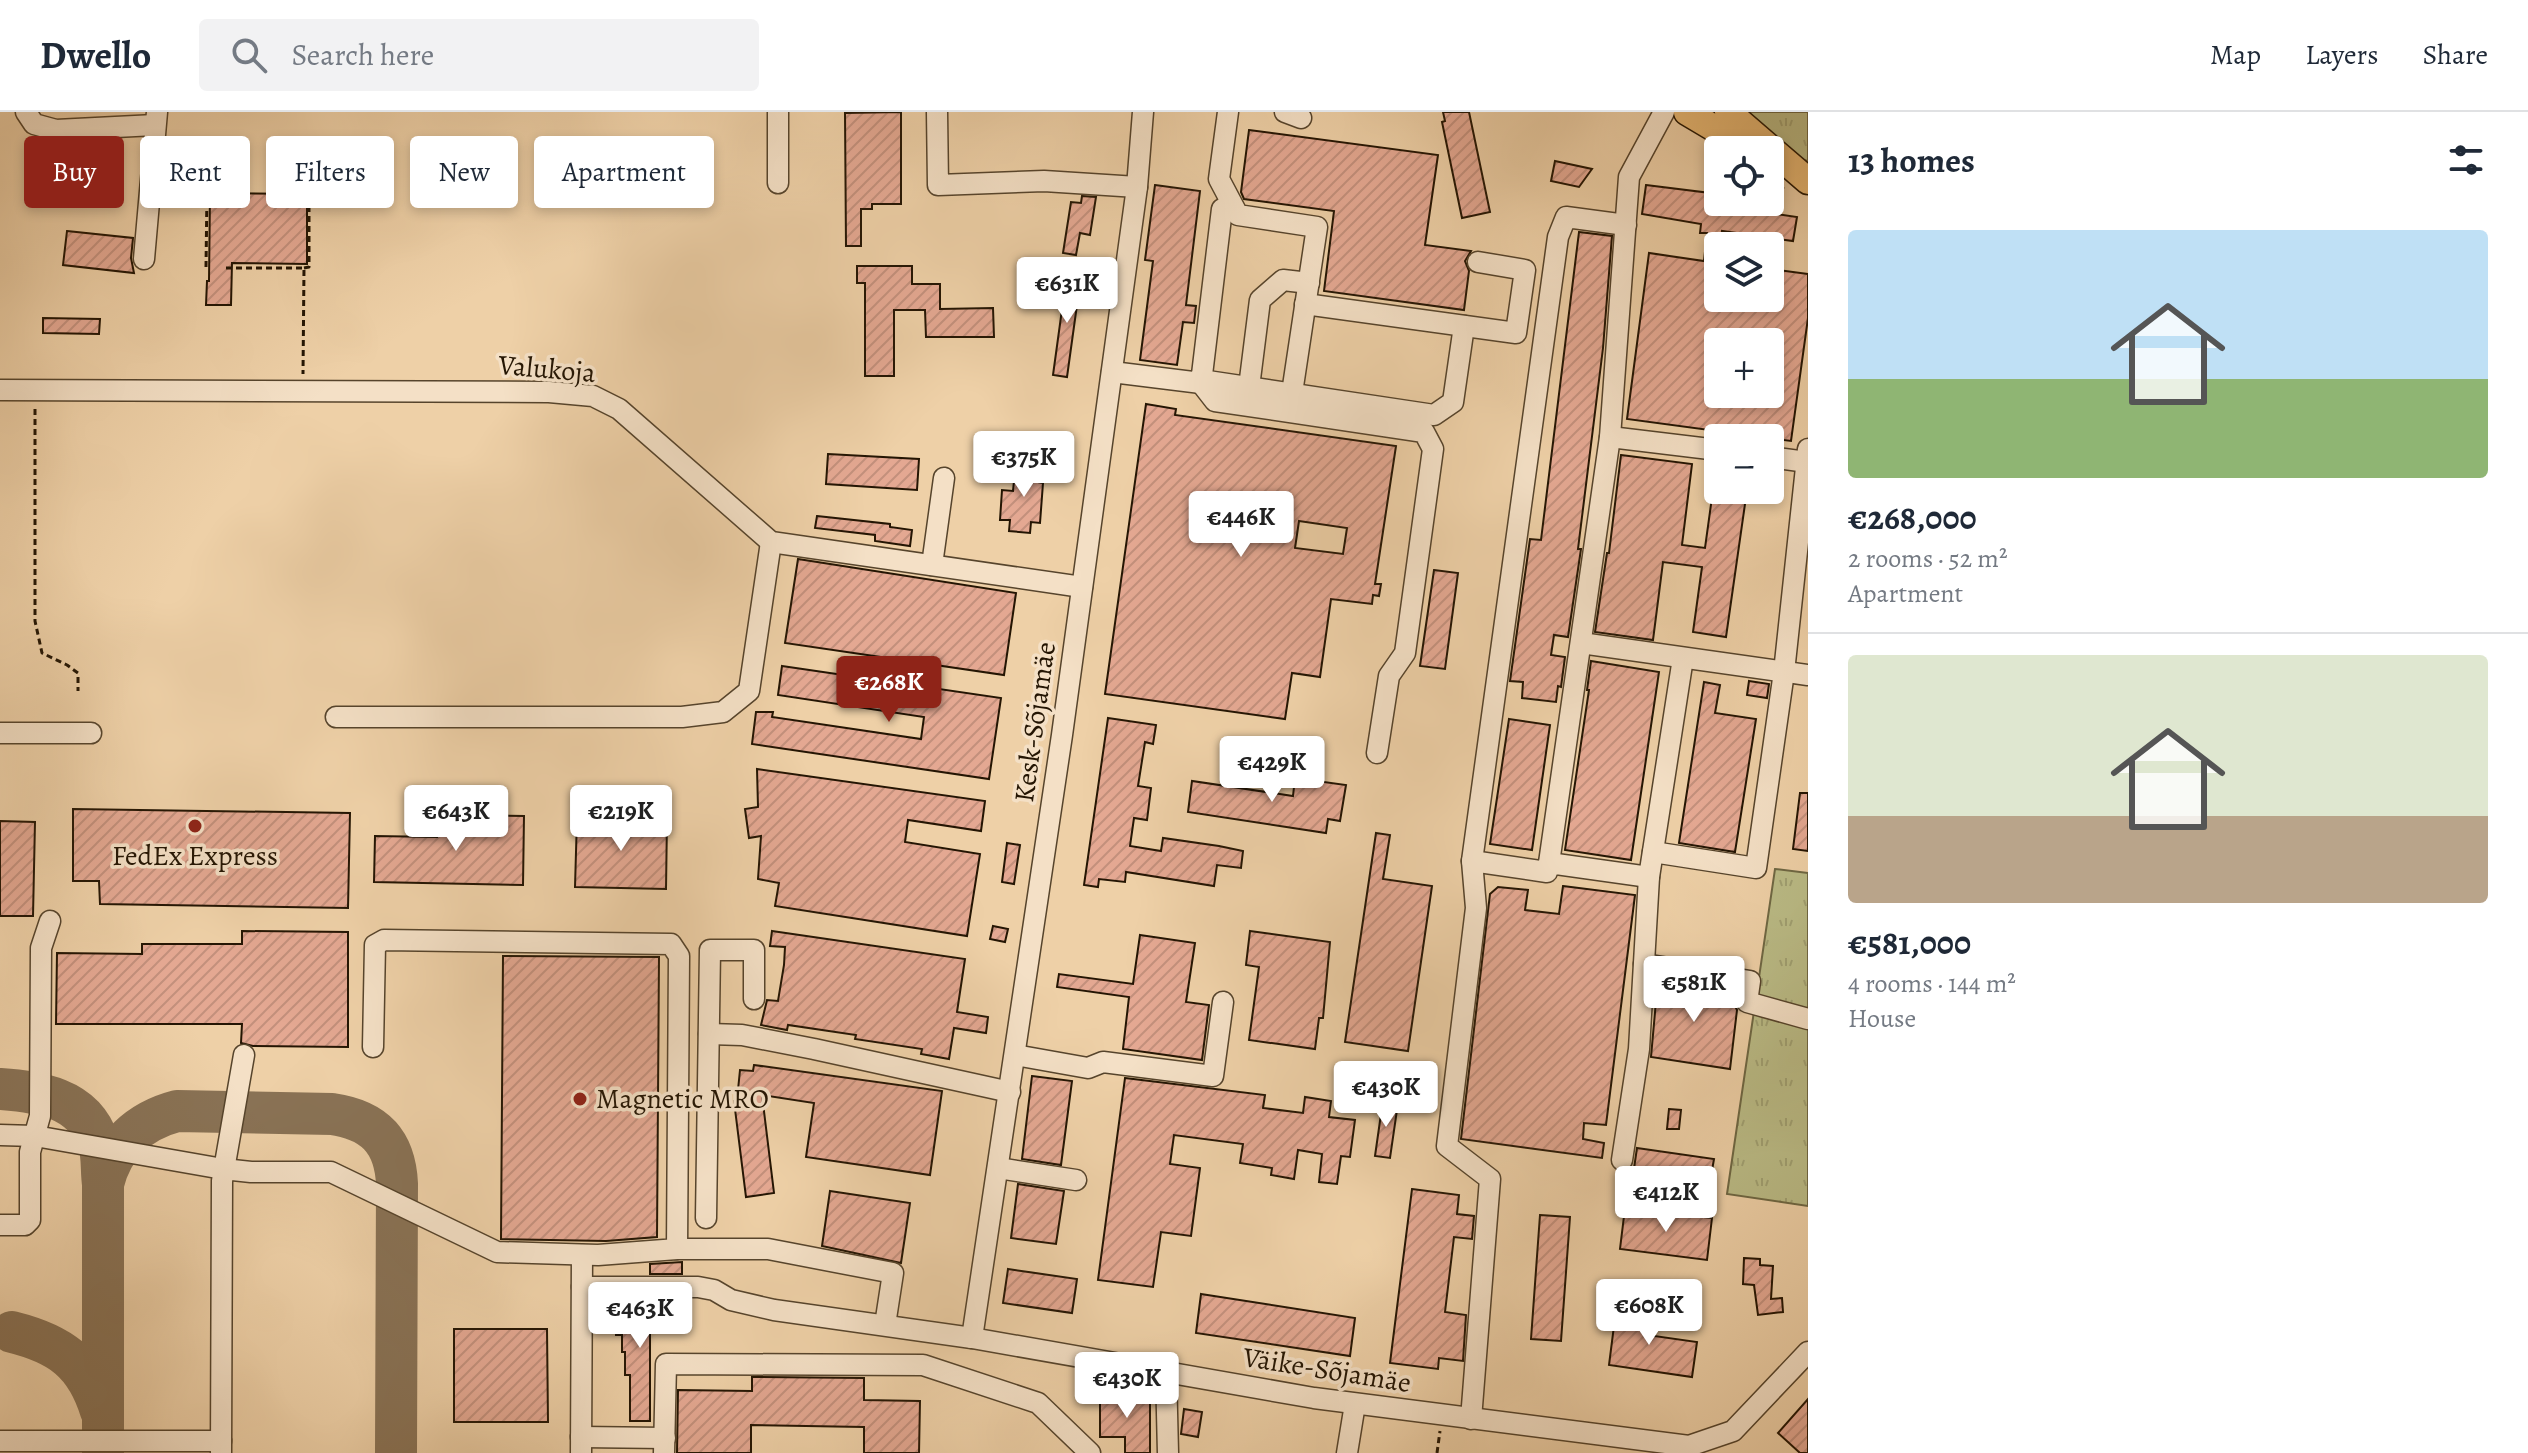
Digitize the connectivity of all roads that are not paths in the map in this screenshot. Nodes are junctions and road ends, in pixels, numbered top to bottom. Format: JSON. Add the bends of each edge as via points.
{"nodes":[{"id":1,"x":26,"y":112,"type":"edge"},
{"id":2,"x":778,"y":112,"type":"edge"},
{"id":3,"x":937,"y":112,"type":"edge"},
{"id":4,"x":1143,"y":112,"type":"edge"},
{"id":5,"x":1228,"y":112,"type":"edge"},
{"id":6,"x":1664,"y":112,"type":"edge"},
{"id":7,"x":1687,"y":112,"type":"edge"},
{"id":8,"x":1719,"y":112,"type":"edge"},
{"id":9,"x":156,"y":118,"type":"edge"},
{"id":10,"x":1742,"y":130,"type":"edge"},
{"id":11,"x":1784,"y":169,"type":"edge"},
{"id":12,"x":1808,"y":182,"type":"edge"},
{"id":13,"x":778,"y":183,"type":"dead end"},
{"id":14,"x":1137,"y":187,"type":"junction"},
{"id":15,"x":1222,"y":209,"type":"dead end"},
{"id":16,"x":1626,"y":225,"type":"junction"},
{"id":17,"x":144,"y":259,"type":"dead end"},
{"id":18,"x":1478,"y":262,"type":"dead end"},
{"id":19,"x":1309,"y":283,"type":"junction"},
{"id":20,"x":1305,"y":304,"type":"junction"},
{"id":21,"x":1464,"y":326,"type":"junction"},
{"id":22,"x":1112,"y":372,"type":"junction"},
{"id":23,"x":1201,"y":381,"type":"junction"},
{"id":24,"x":1249,"y":387,"type":"junction"},
{"id":25,"x":0,"y":390,"type":"edge"},
{"id":26,"x":1292,"y":393,"type":"junction"},
{"id":27,"x":1610,"y":437,"type":"junction"},
{"id":28,"x":1704,"y":448,"type":"edge"},
{"id":29,"x":1808,"y":449,"type":"edge"},
{"id":30,"x":1784,"y":459,"type":"edge"},
{"id":31,"x":1807,"y":462,"type":"edge"},
{"id":32,"x":944,"y":478,"type":"dead end"},
{"id":33,"x":771,"y":542,"type":"junction"},
{"id":34,"x":932,"y":565,"type":"junction"},
{"id":35,"x":1082,"y":587,"type":"junction"},
{"id":36,"x":1581,"y":643,"type":"junction"},
{"id":37,"x":1683,"y":658,"type":"junction"},
{"id":38,"x":1784,"y":672,"type":"junction"},
{"id":39,"x":1808,"y":675,"type":"edge"},
{"id":40,"x":336,"y":717,"type":"dead end"},
{"id":41,"x":0,"y":733,"type":"edge"},
{"id":42,"x":91,"y":733,"type":"dead end"},
{"id":43,"x":1377,"y":753,"type":"dead end"},
{"id":44,"x":1653,"y":852,"type":"junction"},
{"id":45,"x":1472,"y":861,"type":"junction"},
{"id":46,"x":1549,"y":863,"type":"junction"},
{"id":47,"x":1649,"y":877,"type":"junction"},
{"id":48,"x":50,"y":921,"type":"dead end"},
{"id":49,"x":1644,"y":964,"type":"junction"},
{"id":50,"x":754,"y":999,"type":"dead end"},
{"id":51,"x":1223,"y":1002,"type":"dead end"},
{"id":52,"x":1808,"y":1019,"type":"edge"},
{"id":53,"x":709,"y":1034,"type":"junction"},
{"id":54,"x":373,"y":1047,"type":"dead end"},
{"id":55,"x":244,"y":1055,"type":"dead end"},
{"id":56,"x":1015,"y":1055,"type":"junction"},
{"id":57,"x":1010,"y":1092,"type":"junction"},
{"id":58,"x":0,"y":1135,"type":"edge"},
{"id":59,"x":35,"y":1136,"type":"junction"},
{"id":60,"x":1622,"y":1160,"type":"dead end"},
{"id":61,"x":998,"y":1168,"type":"junction"},
{"id":62,"x":223,"y":1169,"type":"junction"},
{"id":63,"x":1076,"y":1180,"type":"dead end"},
{"id":64,"x":706,"y":1218,"type":"dead end"},
{"id":65,"x":0,"y":1225,"type":"edge"},
{"id":66,"x":677,"y":1249,"type":"junction"},
{"id":67,"x":582,"y":1255,"type":"junction"},
{"id":68,"x":582,"y":1287,"type":"junction"},
{"id":69,"x":885,"y":1325,"type":"junction"},
{"id":70,"x":972,"y":1338,"type":"junction"},
{"id":71,"x":1808,"y":1352,"type":"edge"},
{"id":72,"x":1166,"y":1372,"type":"junction"},
{"id":73,"x":1355,"y":1404,"type":"junction"},
{"id":74,"x":1471,"y":1419,"type":"junction"},
{"id":75,"x":0,"y":1441,"type":"edge"},
{"id":76,"x":581,"y":1445,"type":"edge"},
{"id":77,"x":664,"y":1446,"type":"edge"},
{"id":78,"x":221,"y":1447,"type":"edge"},
{"id":79,"x":1090,"y":1453,"type":"edge"},
{"id":80,"x":1168,"y":1453,"type":"edge"},
{"id":81,"x":1347,"y":1453,"type":"edge"}],
"edges":[{"from":1,"to":9,"type":"street","via":[[34,124],[56,130]]},
{"from":2,"to":13,"type":"street"},
{"from":3,"to":14,"type":"street","via":[[938,185],[1044,181]]},
{"from":4,"to":14,"type":"street","name":"Kesk-Sõjamäe"},
{"from":5,"to":19,"type":"street","via":[[1219,179],[1238,215],[1317,227]]},
{"from":6,"to":16,"type":"street","via":[[1629,177]]},
{"from":7,"to":10,"type":"main road"},
{"from":8,"to":10,"type":"street"},
{"from":9,"to":17,"type":"street"},
{"from":10,"to":12,"type":"main road"},
{"from":11,"to":12,"type":"main road"},
{"from":14,"to":22,"type":"street","name":"Kesk-Sõjamäe"},
{"from":15,"to":23,"type":"street"},
{"from":16,"to":27,"type":"street"},
{"from":16,"to":45,"type":"street","via":[[1566,217],[1558,237]]},
{"from":18,"to":21,"type":"street","via":[[1525,270],[1516,333]]},
{"from":19,"to":20,"type":"street"},
{"from":19,"to":24,"type":"street","via":[[1283,280],[1260,300]]},
{"from":20,"to":21,"type":"street"},
{"from":20,"to":26,"type":"street"},
{"from":21,"to":26,"type":"street","via":[[1453,402],[1434,415]]},
{"from":22,"to":23,"type":"street"},
{"from":22,"to":35,"type":"street","name":"Kesk-Sõjamäe"},
{"from":23,"to":24,"type":"street"},
{"from":23,"to":43,"type":"street","via":[[1215,401],[1424,432],[1433,449],[1405,653],[1389,676]]},
{"from":24,"to":26,"type":"street"},
{"from":25,"to":33,"type":"street","name":"Valukoja","via":[[593,396],[619,409]]},
{"from":27,"to":28,"type":"street"},
{"from":27,"to":36,"type":"street"},
{"from":29,"to":31,"type":"street"},
{"from":30,"to":31,"type":"street"},
{"from":31,"to":38,"type":"street"},
{"from":32,"to":34,"type":"street"},
{"from":33,"to":34,"type":"street"},
{"from":33,"to":40,"type":"street","via":[[749,691],[723,712],[682,717]]},
{"from":34,"to":35,"type":"street"},
{"from":35,"to":56,"type":"street","name":"Kesk-Sõjamäe"},
{"from":36,"to":37,"type":"street"},
{"from":36,"to":46,"type":"street"},
{"from":37,"to":38,"type":"street"},
{"from":37,"to":44,"type":"street"},
{"from":38,"to":39,"type":"street"},
{"from":38,"to":44,"type":"street","via":[[1756,868]]},
{"from":41,"to":42,"type":"street"},
{"from":44,"to":47,"type":"street"},
{"from":45,"to":46,"type":"street","via":[[1547,872]]},
{"from":45,"to":74,"type":"street","via":[[1476,908],[1447,1146],[1490,1179]]},
{"from":46,"to":47,"type":"street"},
{"from":47,"to":49,"type":"street"},
{"from":48,"to":59,"type":"street","via":[[41,948],[40,1116]]},
{"from":49,"to":52,"type":"street","via":[[1750,981],[1747,1002]]},
{"from":49,"to":60,"type":"street","via":[[1639,1049]]},
{"from":50,"to":53,"type":"street","via":[[754,950],[710,950]]},
{"from":51,"to":56,"type":"street","via":[[1213,1076],[1103,1062],[1088,1068]]},
{"from":53,"to":57,"type":"street","via":[[742,1035]]},
{"from":53,"to":64,"type":"street"},
{"from":54,"to":66,"type":"street","via":[[375,945],[384,940],[671,944],[679,956]]},
{"from":55,"to":62,"type":"street"},
{"from":56,"to":57,"type":"street","name":"Kesk-Sõjamäe"},
{"from":57,"to":61,"type":"street","name":"Kesk-Sõjamäe"},
{"from":58,"to":59,"type":"street"},
{"from":59,"to":62,"type":"street"},
{"from":59,"to":65,"type":"street","via":[[30,1152],[30,1220],[25,1225]]},
{"from":61,"to":63,"type":"street"},
{"from":61,"to":70,"type":"street","name":"Kesk-Sõjamäe"},
{"from":62,"to":67,"type":"street","via":[[331,1172],[497,1252]]},
{"from":62,"to":78,"type":"street"},
{"from":66,"to":67,"type":"street"},
{"from":66,"to":69,"type":"street","via":[[768,1249],[893,1273]]},
{"from":67,"to":68,"type":"street"},
{"from":68,"to":69,"type":"street","name":"Väike-Sõjamäe","via":[[698,1287],[774,1310]]},
{"from":68,"to":76,"type":"street"},
{"from":69,"to":70,"type":"street","name":"Väike-Sõjamäe"},
{"from":70,"to":72,"type":"street","name":"Väike-Sõjamäe"},
{"from":71,"to":74,"type":"street","name":"Väike-Sõjamäe","via":[[1733,1431],[1689,1446]]},
{"from":72,"to":73,"type":"street","name":"Väike-Sõjamäe"},
{"from":72,"to":80,"type":"street"},
{"from":73,"to":74,"type":"street","name":"Väike-Sõjamäe"},
{"from":73,"to":81,"type":"street"},
{"from":75,"to":78,"type":"street"},
{"from":76,"to":77,"type":"street"},
{"from":77,"to":79,"type":"street","via":[[666,1364],[923,1365],[1038,1403]]}]}
